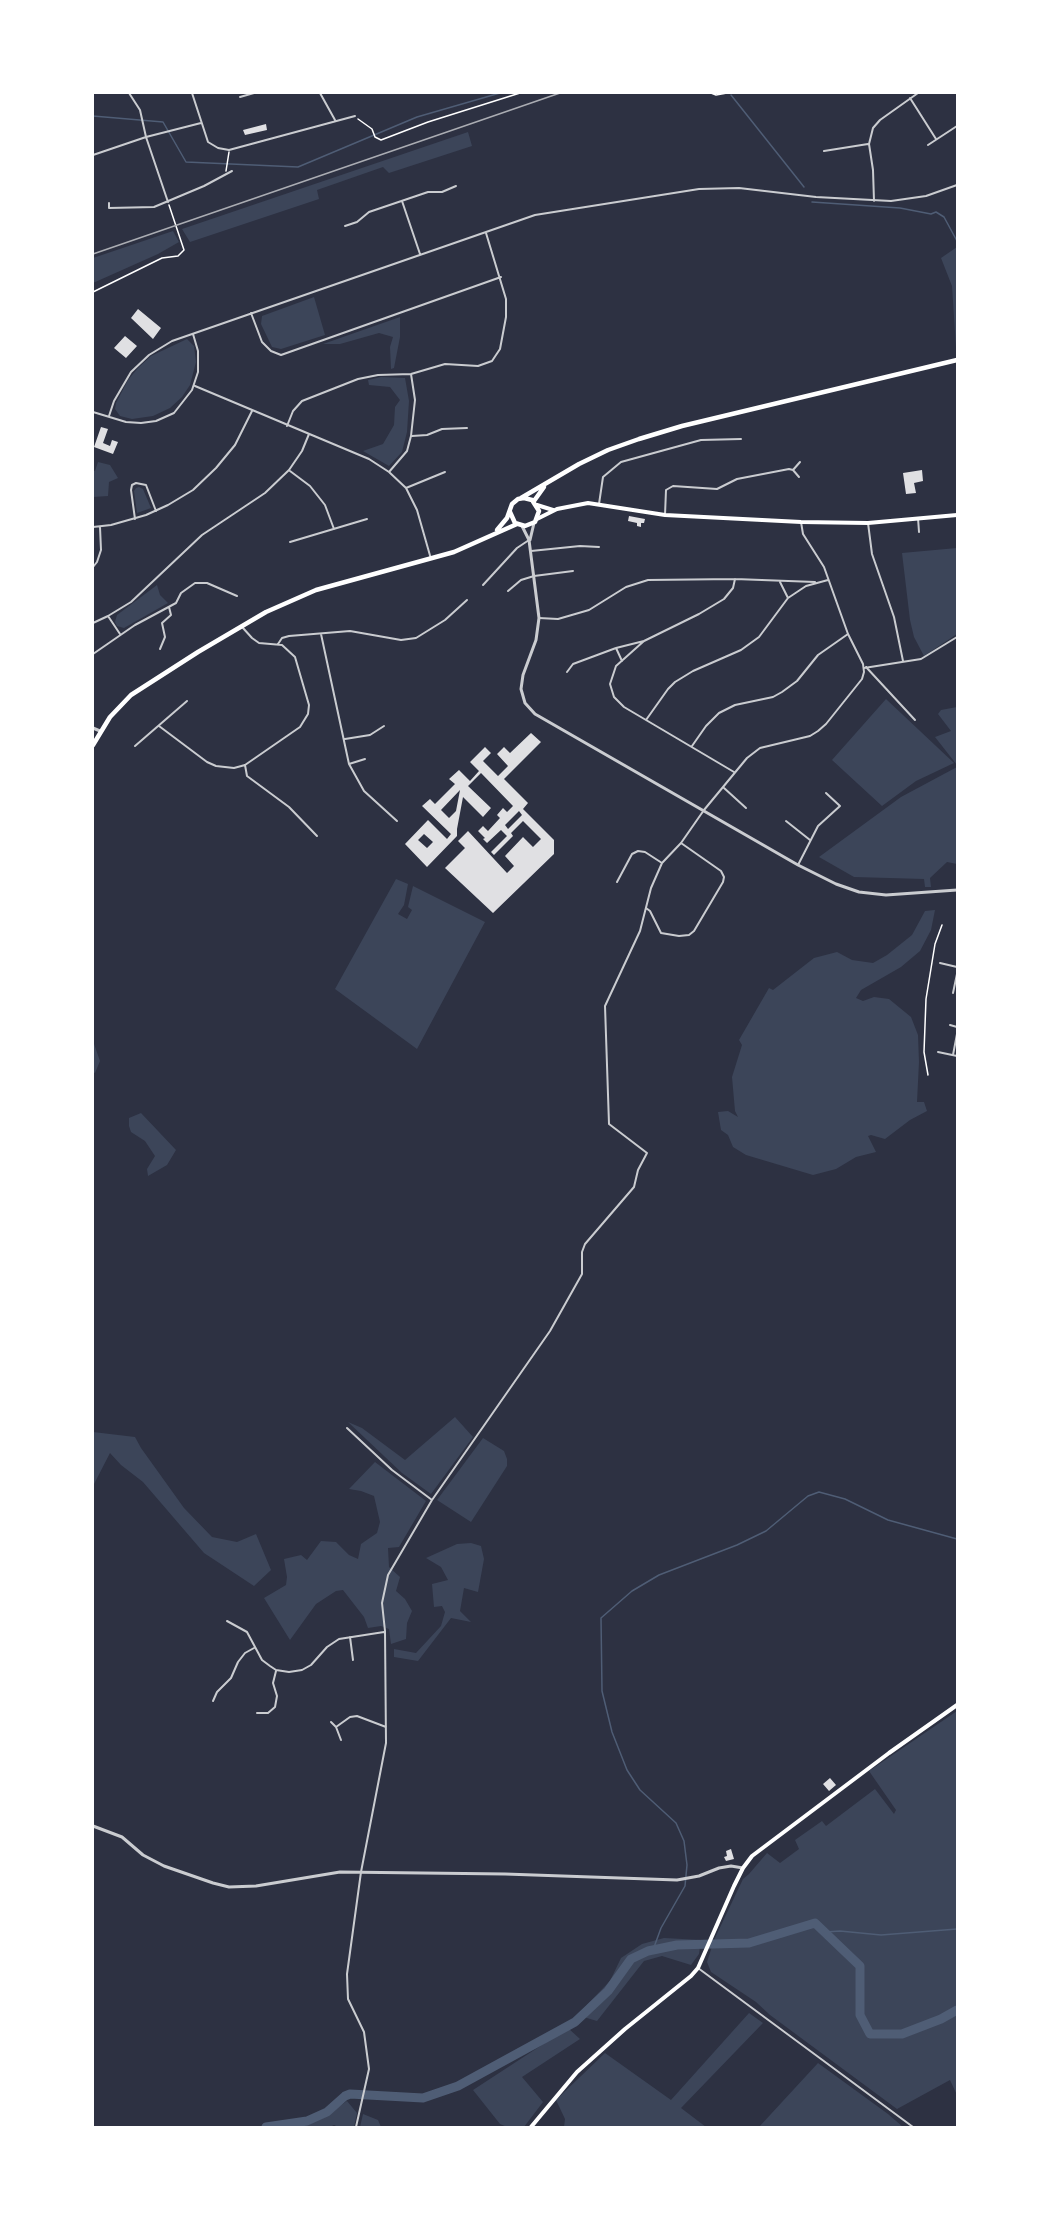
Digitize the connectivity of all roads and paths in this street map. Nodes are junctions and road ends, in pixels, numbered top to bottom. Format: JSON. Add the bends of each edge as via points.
{"nodes":[{"id":1,"x":129,"y":93,"type":"edge"},
{"id":2,"x":192,"y":93,"type":"edge"},
{"id":3,"x":254,"y":93,"type":"edge"},
{"id":4,"x":320,"y":93,"type":"edge"},
{"id":5,"x":520,"y":93,"type":"edge"},
{"id":6,"x":711,"y":93,"type":"edge"},
{"id":7,"x":727,"y":93,"type":"edge"},
{"id":8,"x":918,"y":93,"type":"edge"},
{"id":9,"x":240,"y":97,"type":"dead end"},
{"id":10,"x":910,"y":98,"type":"junction"},
{"id":11,"x":355,"y":116,"type":"joint"},
{"id":12,"x":335,"y":121,"type":"junction"},
{"id":13,"x":201,"y":123,"type":"junction"},
{"id":14,"x":957,"y":126,"type":"edge"},
{"id":15,"x":146,"y":137,"type":"junction"},
{"id":16,"x":936,"y":139,"type":"junction"},
{"id":17,"x":869,"y":144,"type":"junction"},
{"id":18,"x":928,"y":145,"type":"dead end"},
{"id":19,"x":229,"y":150,"type":"junction"},
{"id":20,"x":824,"y":151,"type":"dead end"},
{"id":21,"x":93,"y":155,"type":"edge"},
{"id":22,"x":232,"y":171,"type":"dead end"},
{"id":23,"x":225,"y":175,"type":"junction"},
{"id":24,"x":957,"y":185,"type":"edge"},
{"id":25,"x":456,"y":186,"type":"dead end"},
{"id":26,"x":402,"y":201,"type":"junction"},
{"id":27,"x":874,"y":201,"type":"junction"},
{"id":28,"x":168,"y":202,"type":"junction"},
{"id":29,"x":109,"y":203,"type":"dead end"},
{"id":30,"x":109,"y":208,"type":"junction"},
{"id":31,"x":109,"y":212,"type":"dead end"},
{"id":32,"x":345,"y":226,"type":"dead end"},
{"id":33,"x":486,"y":233,"type":"junction"},
{"id":34,"x":420,"y":254,"type":"junction"},
{"id":35,"x":501,"y":277,"type":"junction"},
{"id":36,"x":93,"y":292,"type":"edge"},
{"id":37,"x":251,"y":313,"type":"junction"},
{"id":38,"x":193,"y":334,"type":"junction"},
{"id":39,"x":957,"y":360,"type":"edge"},
{"id":40,"x":411,"y":374,"type":"junction"},
{"id":41,"x":195,"y":386,"type":"junction"},
{"id":42,"x":252,"y":411,"type":"junction"},
{"id":43,"x":93,"y":412,"type":"edge"},
{"id":44,"x":109,"y":416,"type":"junction"},
{"id":45,"x":287,"y":426,"type":"junction"},
{"id":46,"x":467,"y":428,"type":"dead end"},
{"id":47,"x":309,"y":434,"type":"junction"},
{"id":48,"x":411,"y":436,"type":"junction"},
{"id":49,"x":741,"y":439,"type":"dead end"},
{"id":50,"x":800,"y":462,"type":"dead end"},
{"id":51,"x":289,"y":470,"type":"junction"},
{"id":52,"x":793,"y":470,"type":"junction"},
{"id":53,"x":389,"y":472,"type":"junction"},
{"id":54,"x":445,"y":472,"type":"dead end"},
{"id":55,"x":799,"y":477,"type":"dead end"},
{"id":56,"x":548,"y":483,"type":"junction"},
{"id":57,"x":406,"y":488,"type":"junction"},
{"id":58,"x":521,"y":498,"type":"junction"},
{"id":59,"x":536,"y":503,"type":"junction"},
{"id":60,"x":599,"y":504,"type":"junction"},
{"id":61,"x":557,"y":509,"type":"junction"},
{"id":62,"x":156,"y":511,"type":"junction"},
{"id":63,"x":510,"y":512,"type":"junction"},
{"id":64,"x":665,"y":515,"type":"junction"},
{"id":65,"x":957,"y":515,"type":"edge"},
{"id":66,"x":918,"y":518,"type":"junction"},
{"id":67,"x":135,"y":519,"type":"junction"},
{"id":68,"x":367,"y":519,"type":"dead end"},
{"id":69,"x":536,"y":520,"type":"junction"},
{"id":70,"x":801,"y":522,"type":"junction"},
{"id":71,"x":868,"y":523,"type":"junction"},
{"id":72,"x":520,"y":525,"type":"junction"},
{"id":73,"x":93,"y":527,"type":"edge"},
{"id":74,"x":100,"y":527,"type":"junction"},
{"id":75,"x":334,"y":529,"type":"junction"},
{"id":76,"x":920,"y":532,"type":"dead end"},
{"id":77,"x":492,"y":534,"type":"junction"},
{"id":78,"x":530,"y":540,"type":"junction"},
{"id":79,"x":290,"y":542,"type":"dead end"},
{"id":80,"x":599,"y":547,"type":"dead end"},
{"id":81,"x":531,"y":551,"type":"junction"},
{"id":82,"x":431,"y":559,"type":"junction"},
{"id":83,"x":93,"y":567,"type":"edge"},
{"id":84,"x":573,"y":572,"type":"dead end"},
{"id":85,"x":534,"y":576,"type":"junction"},
{"id":86,"x":735,"y":579,"type":"junction"},
{"id":87,"x":829,"y":580,"type":"junction"},
{"id":88,"x":780,"y":582,"type":"junction"},
{"id":89,"x":815,"y":582,"type":"junction"},
{"id":90,"x":483,"y":585,"type":"dead end"},
{"id":91,"x":508,"y":591,"type":"dead end"},
{"id":92,"x":237,"y":596,"type":"dead end"},
{"id":93,"x":788,"y":598,"type":"junction"},
{"id":94,"x":467,"y":600,"type":"dead end"},
{"id":95,"x":169,"y":607,"type":"junction"},
{"id":96,"x":108,"y":616,"type":"junction"},
{"id":97,"x":539,"y":618,"type":"junction"},
{"id":98,"x":93,"y":622,"type":"edge"},
{"id":99,"x":242,"y":625,"type":"junction"},
{"id":100,"x":120,"y":634,"type":"junction"},
{"id":101,"x":321,"y":634,"type":"junction"},
{"id":102,"x":849,"y":634,"type":"junction"},
{"id":103,"x":957,"y":637,"type":"edge"},
{"id":104,"x":644,"y":641,"type":"junction"},
{"id":105,"x":278,"y":644,"type":"junction"},
{"id":106,"x":616,"y":648,"type":"junction"},
{"id":107,"x":160,"y":649,"type":"dead end"},
{"id":108,"x":93,"y":654,"type":"edge"},
{"id":109,"x":622,"y":661,"type":"junction"},
{"id":110,"x":903,"y":661,"type":"junction"},
{"id":111,"x":865,"y":667,"type":"junction"},
{"id":112,"x":567,"y":672,"type":"dead end"},
{"id":113,"x":187,"y":701,"type":"dead end"},
{"id":114,"x":646,"y":720,"type":"junction"},
{"id":115,"x":915,"y":720,"type":"dead end"},
{"id":116,"x":159,"y":726,"type":"junction"},
{"id":117,"x":384,"y":726,"type":"dead end"},
{"id":118,"x":93,"y":728,"type":"edge"},
{"id":119,"x":99,"y":731,"type":"junction"},
{"id":120,"x":344,"y":739,"type":"junction"},
{"id":121,"x":93,"y":745,"type":"edge"},
{"id":122,"x":135,"y":746,"type":"dead end"},
{"id":123,"x":692,"y":746,"type":"junction"},
{"id":124,"x":365,"y":759,"type":"dead end"},
{"id":125,"x":349,"y":764,"type":"junction"},
{"id":126,"x":245,"y":765,"type":"junction"},
{"id":127,"x":734,"y":773,"type":"junction"},
{"id":128,"x":723,"y":787,"type":"junction"},
{"id":129,"x":826,"y":793,"type":"dead end"},
{"id":130,"x":746,"y":808,"type":"dead end"},
{"id":131,"x":704,"y":810,"type":"junction"},
{"id":132,"x":397,"y":821,"type":"dead end"},
{"id":133,"x":786,"y":821,"type":"dead end"},
{"id":134,"x":317,"y":836,"type":"dead end"},
{"id":135,"x":810,"y":840,"type":"junction"},
{"id":136,"x":681,"y":843,"type":"junction"},
{"id":137,"x":662,"y":863,"type":"junction"},
{"id":138,"x":798,"y":865,"type":"junction"},
{"id":139,"x":617,"y":882,"type":"dead end"},
{"id":140,"x":957,"y":890,"type":"edge"},
{"id":141,"x":646,"y":908,"type":"junction"},
{"id":142,"x":942,"y":925,"type":"dead end"},
{"id":143,"x":940,"y":963,"type":"dead end"},
{"id":144,"x":957,"y":967,"type":"edge"},
{"id":145,"x":957,"y":974,"type":"edge"},
{"id":146,"x":956,"y":986,"type":"edge"},
{"id":147,"x":953,"y":993,"type":"dead end"},
{"id":148,"x":950,"y":1025,"type":"dead end"},
{"id":149,"x":957,"y":1027,"type":"edge"},
{"id":150,"x":957,"y":1034,"type":"edge"},
{"id":151,"x":938,"y":1052,"type":"dead end"},
{"id":152,"x":953,"y":1055,"type":"junction"},
{"id":153,"x":957,"y":1056,"type":"edge"},
{"id":154,"x":928,"y":1075,"type":"dead end"},
{"id":155,"x":347,"y":1428,"type":"dead end"},
{"id":156,"x":432,"y":1500,"type":"junction"},
{"id":157,"x":226,"y":1621,"type":"dead end"},
{"id":158,"x":385,"y":1631,"type":"junction"},
{"id":159,"x":350,"y":1636,"type":"junction"},
{"id":160,"x":256,"y":1648,"type":"junction"},
{"id":161,"x":353,"y":1660,"type":"dead end"},
{"id":162,"x":276,"y":1670,"type":"junction"},
{"id":163,"x":213,"y":1701,"type":"dead end"},
{"id":164,"x":957,"y":1705,"type":"edge"},
{"id":165,"x":257,"y":1713,"type":"dead end"},
{"id":166,"x":331,"y":1722,"type":"dead end"},
{"id":167,"x":336,"y":1727,"type":"junction"},
{"id":168,"x":386,"y":1727,"type":"junction"},
{"id":169,"x":341,"y":1740,"type":"dead end"},
{"id":170,"x":93,"y":1826,"type":"edge"},
{"id":171,"x":743,"y":1868,"type":"junction"},
{"id":172,"x":361,"y":1872,"type":"junction"},
{"id":173,"x":698,"y":1968,"type":"junction"},
{"id":174,"x":356,"y":2127,"type":"edge"},
{"id":175,"x":531,"y":2127,"type":"edge"},
{"id":176,"x":913,"y":2127,"type":"edge"}],
"edges":[{"from":1,"to":15,"type":"street","via":[[140,110]]},
{"from":2,"to":13,"type":"street"},
{"from":3,"to":9,"type":"street"},
{"from":4,"to":12,"type":"street"},
{"from":5,"to":11,"type":"path","via":[[381,140]]},
{"from":6,"to":7,"type":"path"},
{"from":8,"to":10,"type":"street"},
{"from":10,"to":16,"type":"street"},
{"from":10,"to":17,"type":"street","via":[[876,124]]},
{"from":11,"to":12,"type":"street"},
{"from":12,"to":19,"type":"street"},
{"from":13,"to":15,"type":"street"},
{"from":13,"to":19,"type":"street","via":[[208,142]]},
{"from":14,"to":16,"type":"street"},
{"from":15,"to":21,"type":"street"},
{"from":15,"to":28,"type":"street"},
{"from":16,"to":18,"type":"street"},
{"from":17,"to":20,"type":"street"},
{"from":17,"to":27,"type":"street"},
{"from":19,"to":23,"type":"path"},
{"from":22,"to":23,"type":"street"},
{"from":23,"to":28,"type":"street"},
{"from":24,"to":27,"type":"street","via":[[914,199]]},
{"from":25,"to":26,"type":"street"},
{"from":26,"to":32,"type":"street","via":[[369,212]]},
{"from":26,"to":34,"type":"street"},
{"from":27,"to":33,"type":"street","via":[[739,188],[699,189],[535,215]]},
{"from":28,"to":30,"type":"street","via":[[151,208]]},
{"from":28,"to":36,"type":"path","via":[[184,250]]},
{"from":29,"to":30,"type":"street"},
{"from":30,"to":31,"type":"street"},
{"from":33,"to":34,"type":"street"},
{"from":33,"to":35,"type":"street"},
{"from":34,"to":37,"type":"street"},
{"from":35,"to":37,"type":"street","via":[[281,355],[262,342]]},
{"from":35,"to":40,"type":"street","via":[[506,307],[497,356],[486,364],[445,364]]},
{"from":37,"to":38,"type":"street"},
{"from":38,"to":41,"type":"street","via":[[199,365]]},
{"from":38,"to":44,"type":"street","via":[[172,341],[140,362],[123,383]]},
{"from":39,"to":56,"type":"highway","via":[[682,426],[608,450]]},
{"from":40,"to":45,"type":"street","via":[[367,376],[309,398],[293,411]]},
{"from":40,"to":48,"type":"street","via":[[415,393]]},
{"from":41,"to":42,"type":"street"},
{"from":41,"to":44,"type":"street","via":[[179,408],[162,419],[135,423]]},
{"from":42,"to":45,"type":"street"},
{"from":42,"to":62,"type":"street","via":[[235,445],[216,468],[187,494]]},
{"from":43,"to":44,"type":"street"},
{"from":45,"to":47,"type":"street"},
{"from":46,"to":48,"type":"street"},
{"from":47,"to":51,"type":"street"},
{"from":47,"to":53,"type":"street","via":[[369,459]]},
{"from":48,"to":53,"type":"street","via":[[407,450]]},
{"from":49,"to":60,"type":"street","via":[[701,440],[621,462],[603,477]]},
{"from":50,"to":52,"type":"street"},
{"from":51,"to":75,"type":"street","via":[[310,486],[325,505]]},
{"from":51,"to":96,"type":"street","via":[[265,493],[202,535],[138,596]]},
{"from":52,"to":55,"type":"street"},
{"from":52,"to":64,"type":"street","via":[[737,479],[717,489],[673,486],[666,490]]},
{"from":53,"to":57,"type":"street"},
{"from":54,"to":57,"type":"street"},
{"from":56,"to":58,"type":"highway"},
{"from":56,"to":59,"type":"highway"},
{"from":57,"to":82,"type":"street","via":[[417,510]]},
{"from":58,"to":59,"type":"highway"},
{"from":58,"to":63,"type":"highway","via":[[514,502]]},
{"from":59,"to":61,"type":"main road","via":[[546,509]]},
{"from":59,"to":69,"type":"highway"},
{"from":60,"to":61,"type":"main road"},
{"from":60,"to":64,"type":"main road"},
{"from":61,"to":69,"type":"main road"},
{"from":62,"to":67,"type":"street"},
{"from":62,"to":67,"type":"street","via":[[146,485],[136,483],[131,490]]},
{"from":63,"to":72,"type":"highway"},
{"from":63,"to":77,"type":"highway"},
{"from":64,"to":70,"type":"main road"},
{"from":65,"to":66,"type":"main road"},
{"from":66,"to":71,"type":"main road"},
{"from":66,"to":76,"type":"street"},
{"from":67,"to":74,"type":"street"},
{"from":68,"to":75,"type":"street"},
{"from":69,"to":72,"type":"highway","via":[[531,525]]},
{"from":69,"to":78,"type":"street"},
{"from":70,"to":71,"type":"main road"},
{"from":70,"to":87,"type":"street","via":[[806,542],[820,559]]},
{"from":71,"to":110,"type":"street"},
{"from":72,"to":77,"type":"highway"},
{"from":72,"to":78,"type":"street"},
{"from":73,"to":74,"type":"street"},
{"from":74,"to":83,"type":"street","via":[[101,550]]},
{"from":75,"to":79,"type":"street"},
{"from":77,"to":82,"type":"highway"},
{"from":78,"to":81,"type":"street"},
{"from":78,"to":90,"type":"street","via":[[517,548]]},
{"from":80,"to":81,"type":"street"},
{"from":81,"to":85,"type":"street"},
{"from":82,"to":99,"type":"highway","via":[[301,596]]},
{"from":84,"to":85,"type":"street"},
{"from":85,"to":91,"type":"street","via":[[521,580]]},
{"from":85,"to":97,"type":"street"},
{"from":86,"to":88,"type":"street"},
{"from":86,"to":97,"type":"street","via":[[648,580],[626,587],[589,610],[558,619]]},
{"from":86,"to":104,"type":"street","via":[[724,599]]},
{"from":87,"to":89,"type":"street"},
{"from":87,"to":102,"type":"street"},
{"from":88,"to":89,"type":"street"},
{"from":88,"to":93,"type":"street"},
{"from":89,"to":93,"type":"street"},
{"from":92,"to":95,"type":"street","via":[[198,582]]},
{"from":93,"to":114,"type":"street","via":[[752,643],[675,681]]},
{"from":94,"to":101,"type":"street","via":[[416,638],[401,640],[350,632]]},
{"from":95,"to":100,"type":"street"},
{"from":95,"to":107,"type":"street","via":[[171,615],[162,623],[165,637]]},
{"from":96,"to":98,"type":"street"},
{"from":96,"to":100,"type":"street"},
{"from":97,"to":131,"type":"street","via":[[536,640],[521,680],[528,707]]},
{"from":99,"to":105,"type":"street","via":[[259,642]]},
{"from":99,"to":119,"type":"highway","via":[[140,689]]},
{"from":100,"to":108,"type":"street"},
{"from":101,"to":105,"type":"street","via":[[289,636]]},
{"from":101,"to":120,"type":"street"},
{"from":102,"to":111,"type":"street"},
{"from":102,"to":123,"type":"street","via":[[818,655],[797,681],[782,692],[735,705],[719,714]]},
{"from":103,"to":110,"type":"street","via":[[927,657]]},
{"from":104,"to":106,"type":"street"},
{"from":104,"to":109,"type":"street"},
{"from":105,"to":126,"type":"street","via":[[287,648],[298,663],[308,714],[300,727]]},
{"from":106,"to":109,"type":"street"},
{"from":106,"to":112,"type":"street","via":[[573,664]]},
{"from":109,"to":114,"type":"street","via":[[613,671],[611,690],[619,703]]},
{"from":110,"to":111,"type":"street"},
{"from":111,"to":115,"type":"street"},
{"from":111,"to":127,"type":"street","via":[[862,679],[818,731],[760,748]]},
{"from":113,"to":116,"type":"street"},
{"from":114,"to":123,"type":"street"},
{"from":116,"to":122,"type":"street"},
{"from":116,"to":126,"type":"street","via":[[216,766]]},
{"from":117,"to":120,"type":"street","via":[[370,735]]},
{"from":118,"to":119,"type":"street"},
{"from":119,"to":121,"type":"highway"},
{"from":120,"to":125,"type":"street"},
{"from":123,"to":127,"type":"street"},
{"from":124,"to":125,"type":"street"},
{"from":125,"to":132,"type":"street","via":[[364,791]]},
{"from":126,"to":134,"type":"street","via":[[247,776],[288,807]]},
{"from":127,"to":128,"type":"street"},
{"from":128,"to":130,"type":"street"},
{"from":128,"to":131,"type":"street"},
{"from":129,"to":135,"type":"street","via":[[840,806],[818,826]]},
{"from":131,"to":136,"type":"street"},
{"from":131,"to":138,"type":"street"},
{"from":133,"to":135,"type":"street"},
{"from":135,"to":138,"type":"street"},
{"from":136,"to":137,"type":"street"},
{"from":136,"to":141,"type":"street","via":[[721,871],[723,882],[689,935],[661,933]]},
{"from":137,"to":139,"type":"street","via":[[638,851],[632,854]]},
{"from":137,"to":141,"type":"street"},
{"from":138,"to":140,"type":"street","via":[[860,892],[886,895]]},
{"from":141,"to":156,"type":"street","via":[[640,931],[605,1006],[609,1124],[647,1152],[634,1187],[585,1244],[582,1274],[550,1332]]},
{"from":142,"to":154,"type":"path","via":[[925,1006]]},
{"from":143,"to":144,"type":"street"},
{"from":145,"to":146,"type":"street"},
{"from":146,"to":147,"type":"street"},
{"from":148,"to":149,"type":"street"},
{"from":150,"to":152,"type":"street"},
{"from":151,"to":152,"type":"street"},
{"from":152,"to":153,"type":"street"},
{"from":155,"to":156,"type":"street"},
{"from":156,"to":158,"type":"street","via":[[388,1575],[382,1603]]},
{"from":157,"to":160,"type":"street","via":[[247,1632]]},
{"from":158,"to":159,"type":"street"},
{"from":158,"to":168,"type":"street"},
{"from":159,"to":161,"type":"street"},
{"from":159,"to":162,"type":"street","via":[[327,1647],[312,1665],[302,1670]]},
{"from":160,"to":162,"type":"street","via":[[262,1660]]},
{"from":160,"to":163,"type":"street","via":[[245,1653]]},
{"from":162,"to":165,"type":"street","via":[[275,1707],[268,1713]]},
{"from":164,"to":171,"type":"main road","via":[[761,1848]]},
{"from":166,"to":167,"type":"street"},
{"from":167,"to":168,"type":"street","via":[[357,1716]]},
{"from":167,"to":169,"type":"street"},
{"from":168,"to":172,"type":"street"},
{"from":170,"to":172,"type":"street","via":[[122,1837],[164,1866],[229,1887]]},
{"from":171,"to":172,"type":"street","via":[[719,1868],[677,1880]]},
{"from":171,"to":173,"type":"main road"},
{"from":172,"to":174,"type":"street","via":[[347,1983],[348,1999],[364,2032],[369,2069]]},
{"from":173,"to":175,"type":"main road","via":[[585,2065]]},
{"from":173,"to":176,"type":"street"}]}
